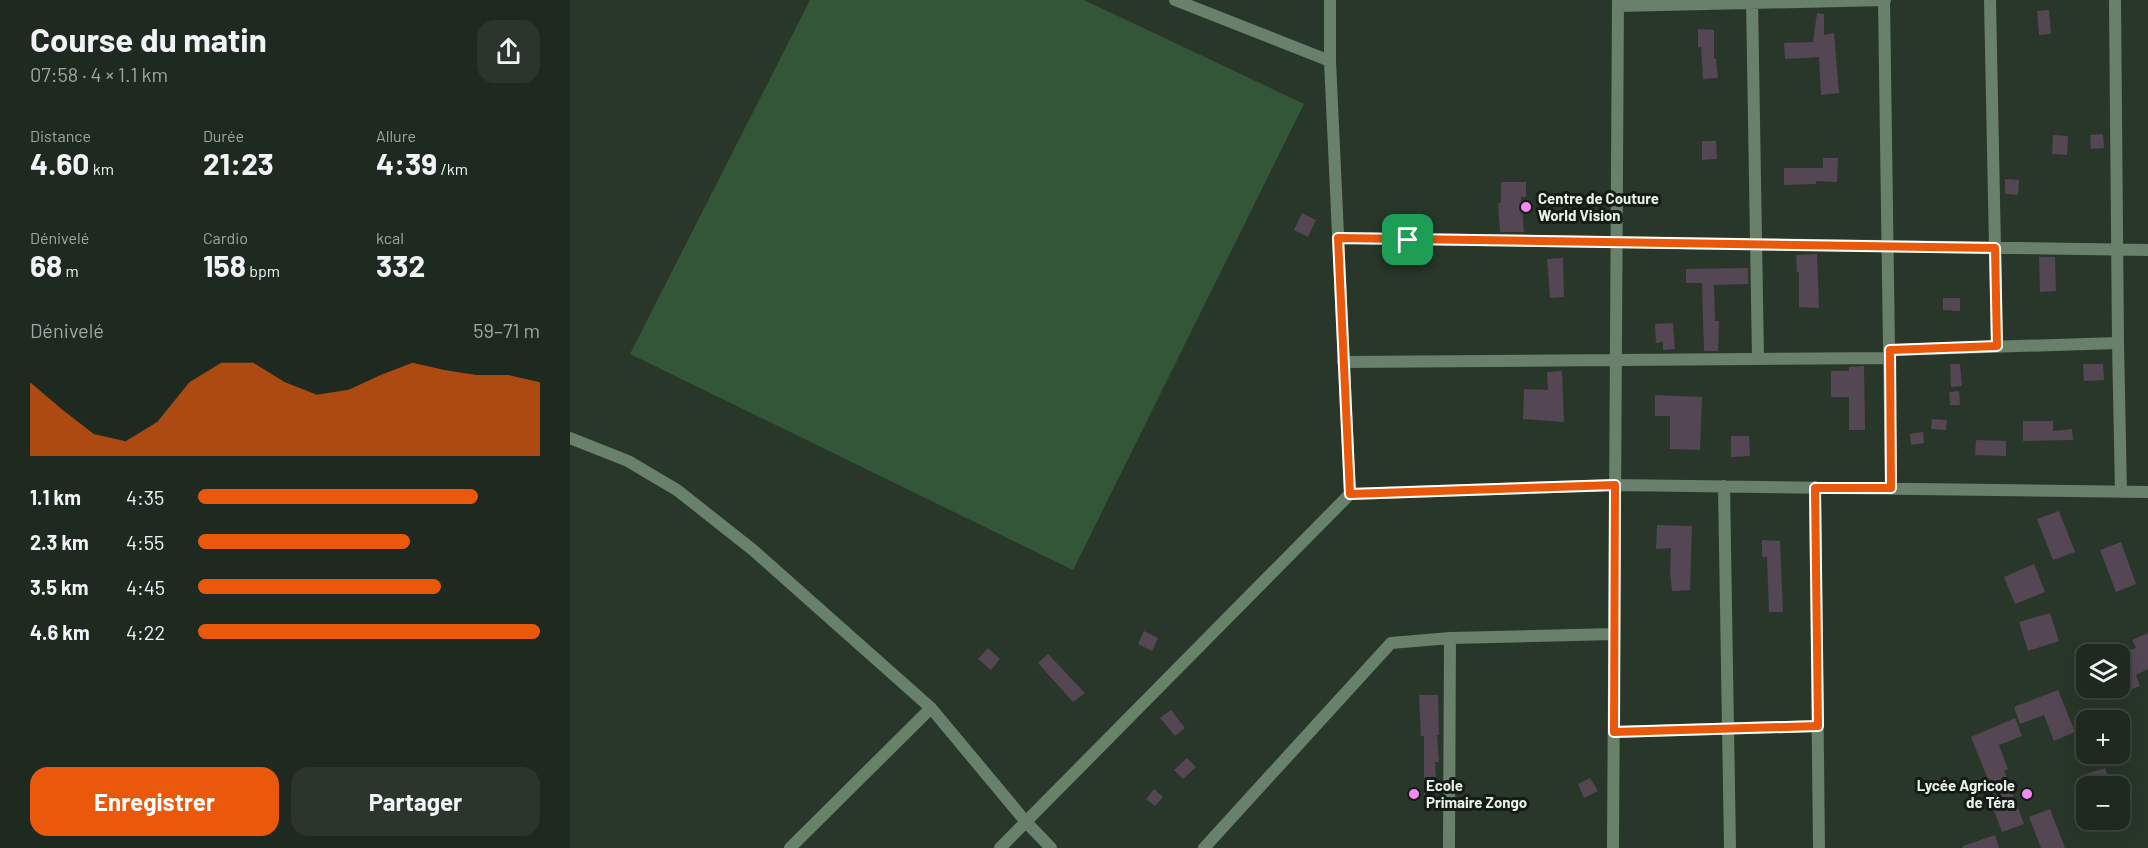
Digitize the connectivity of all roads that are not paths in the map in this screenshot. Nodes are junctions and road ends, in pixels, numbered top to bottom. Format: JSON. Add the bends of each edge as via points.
{"nodes":[{"id":1,"x":1175,"y":0,"type":"edge"},
{"id":2,"x":1330,"y":0,"type":"edge"},
{"id":3,"x":1885,"y":0,"type":"edge"},
{"id":4,"x":1990,"y":0,"type":"edge"},
{"id":5,"x":2115,"y":0,"type":"edge"},
{"id":6,"x":1752,"y":2,"type":"edge"},
{"id":7,"x":1618,"y":3,"type":"edge"},
{"id":8,"x":1330,"y":61,"type":"junction"},
{"id":9,"x":1338,"y":238,"type":"junction"},
{"id":10,"x":1617,"y":243,"type":"junction"},
{"id":11,"x":1755,"y":245,"type":"junction"},
{"id":12,"x":1887,"y":246,"type":"junction"},
{"id":13,"x":1995,"y":248,"type":"junction"},
{"id":14,"x":2118,"y":249,"type":"junction"},
{"id":15,"x":2148,"y":250,"type":"edge"},
{"id":16,"x":2118,"y":343,"type":"junction"},
{"id":17,"x":1997,"y":346,"type":"junction"},
{"id":18,"x":1890,"y":354,"type":"junction"},
{"id":19,"x":1758,"y":359,"type":"junction"},
{"id":20,"x":1616,"y":360,"type":"junction"},
{"id":21,"x":1342,"y":362,"type":"junction"},
{"id":22,"x":570,"y":438,"type":"edge"},
{"id":23,"x":1615,"y":485,"type":"junction"},
{"id":24,"x":1724,"y":486,"type":"junction"},
{"id":25,"x":1815,"y":488,"type":"junction"},
{"id":26,"x":1891,"y":488,"type":"junction"},
{"id":27,"x":2121,"y":492,"type":"junction"},
{"id":28,"x":2148,"y":492,"type":"edge"},
{"id":29,"x":1350,"y":494,"type":"junction"},
{"id":30,"x":1614,"y":634,"type":"junction"},
{"id":31,"x":1450,"y":638,"type":"junction"},
{"id":32,"x":931,"y":708,"type":"junction"},
{"id":33,"x":1818,"y":726,"type":"junction"},
{"id":34,"x":1728,"y":729,"type":"junction"},
{"id":35,"x":1614,"y":732,"type":"junction"},
{"id":36,"x":1026,"y":822,"type":"junction"},
{"id":37,"x":790,"y":848,"type":"edge"},
{"id":38,"x":1000,"y":848,"type":"edge"},
{"id":39,"x":1051,"y":848,"type":"edge"},
{"id":40,"x":1204,"y":848,"type":"edge"},
{"id":41,"x":1449,"y":848,"type":"edge"},
{"id":42,"x":1613,"y":848,"type":"edge"},
{"id":43,"x":1730,"y":848,"type":"edge"},
{"id":44,"x":1819,"y":848,"type":"edge"}],
"edges":[{"from":1,"to":8,"type":"street"},
{"from":2,"to":8,"type":"street"},
{"from":3,"to":6,"type":"street"},
{"from":3,"to":12,"type":"street"},
{"from":4,"to":13,"type":"street"},
{"from":5,"to":14,"type":"street"},
{"from":6,"to":7,"type":"street"},
{"from":6,"to":11,"type":"street"},
{"from":7,"to":10,"type":"street"},
{"from":8,"to":9,"type":"street"},
{"from":9,"to":10,"type":"street"},
{"from":9,"to":21,"type":"street"},
{"from":10,"to":11,"type":"street"},
{"from":10,"to":20,"type":"street"},
{"from":11,"to":12,"type":"street"},
{"from":11,"to":19,"type":"street"},
{"from":12,"to":13,"type":"street"},
{"from":12,"to":18,"type":"street"},
{"from":13,"to":14,"type":"street"},
{"from":13,"to":17,"type":"street"},
{"from":14,"to":15,"type":"street"},
{"from":14,"to":16,"type":"street"},
{"from":16,"to":17,"type":"street"},
{"from":16,"to":27,"type":"street"},
{"from":17,"to":18,"type":"street"},
{"from":18,"to":19,"type":"street"},
{"from":18,"to":26,"type":"street"},
{"from":19,"to":20,"type":"street"},
{"from":20,"to":21,"type":"street"},
{"from":20,"to":23,"type":"street"},
{"from":21,"to":29,"type":"street"},
{"from":22,"to":32,"type":"street","via":[[628,461],[677,490],[753,550]]},
{"from":23,"to":24,"type":"street"},
{"from":23,"to":29,"type":"street"},
{"from":23,"to":30,"type":"street"},
{"from":24,"to":25,"type":"street"},
{"from":24,"to":34,"type":"street"},
{"from":25,"to":26,"type":"street"},
{"from":25,"to":33,"type":"street"},
{"from":26,"to":27,"type":"street"},
{"from":27,"to":28,"type":"street"},
{"from":29,"to":36,"type":"street"},
{"from":30,"to":31,"type":"street"},
{"from":30,"to":35,"type":"street"},
{"from":31,"to":40,"type":"street","via":[[1390,643]]},
{"from":31,"to":41,"type":"street"},
{"from":32,"to":36,"type":"street"},
{"from":32,"to":37,"type":"street"},
{"from":33,"to":34,"type":"street"},
{"from":33,"to":44,"type":"street"},
{"from":34,"to":35,"type":"street"},
{"from":34,"to":43,"type":"street"},
{"from":35,"to":42,"type":"street"},
{"from":36,"to":38,"type":"street"},
{"from":36,"to":39,"type":"street"}]}
